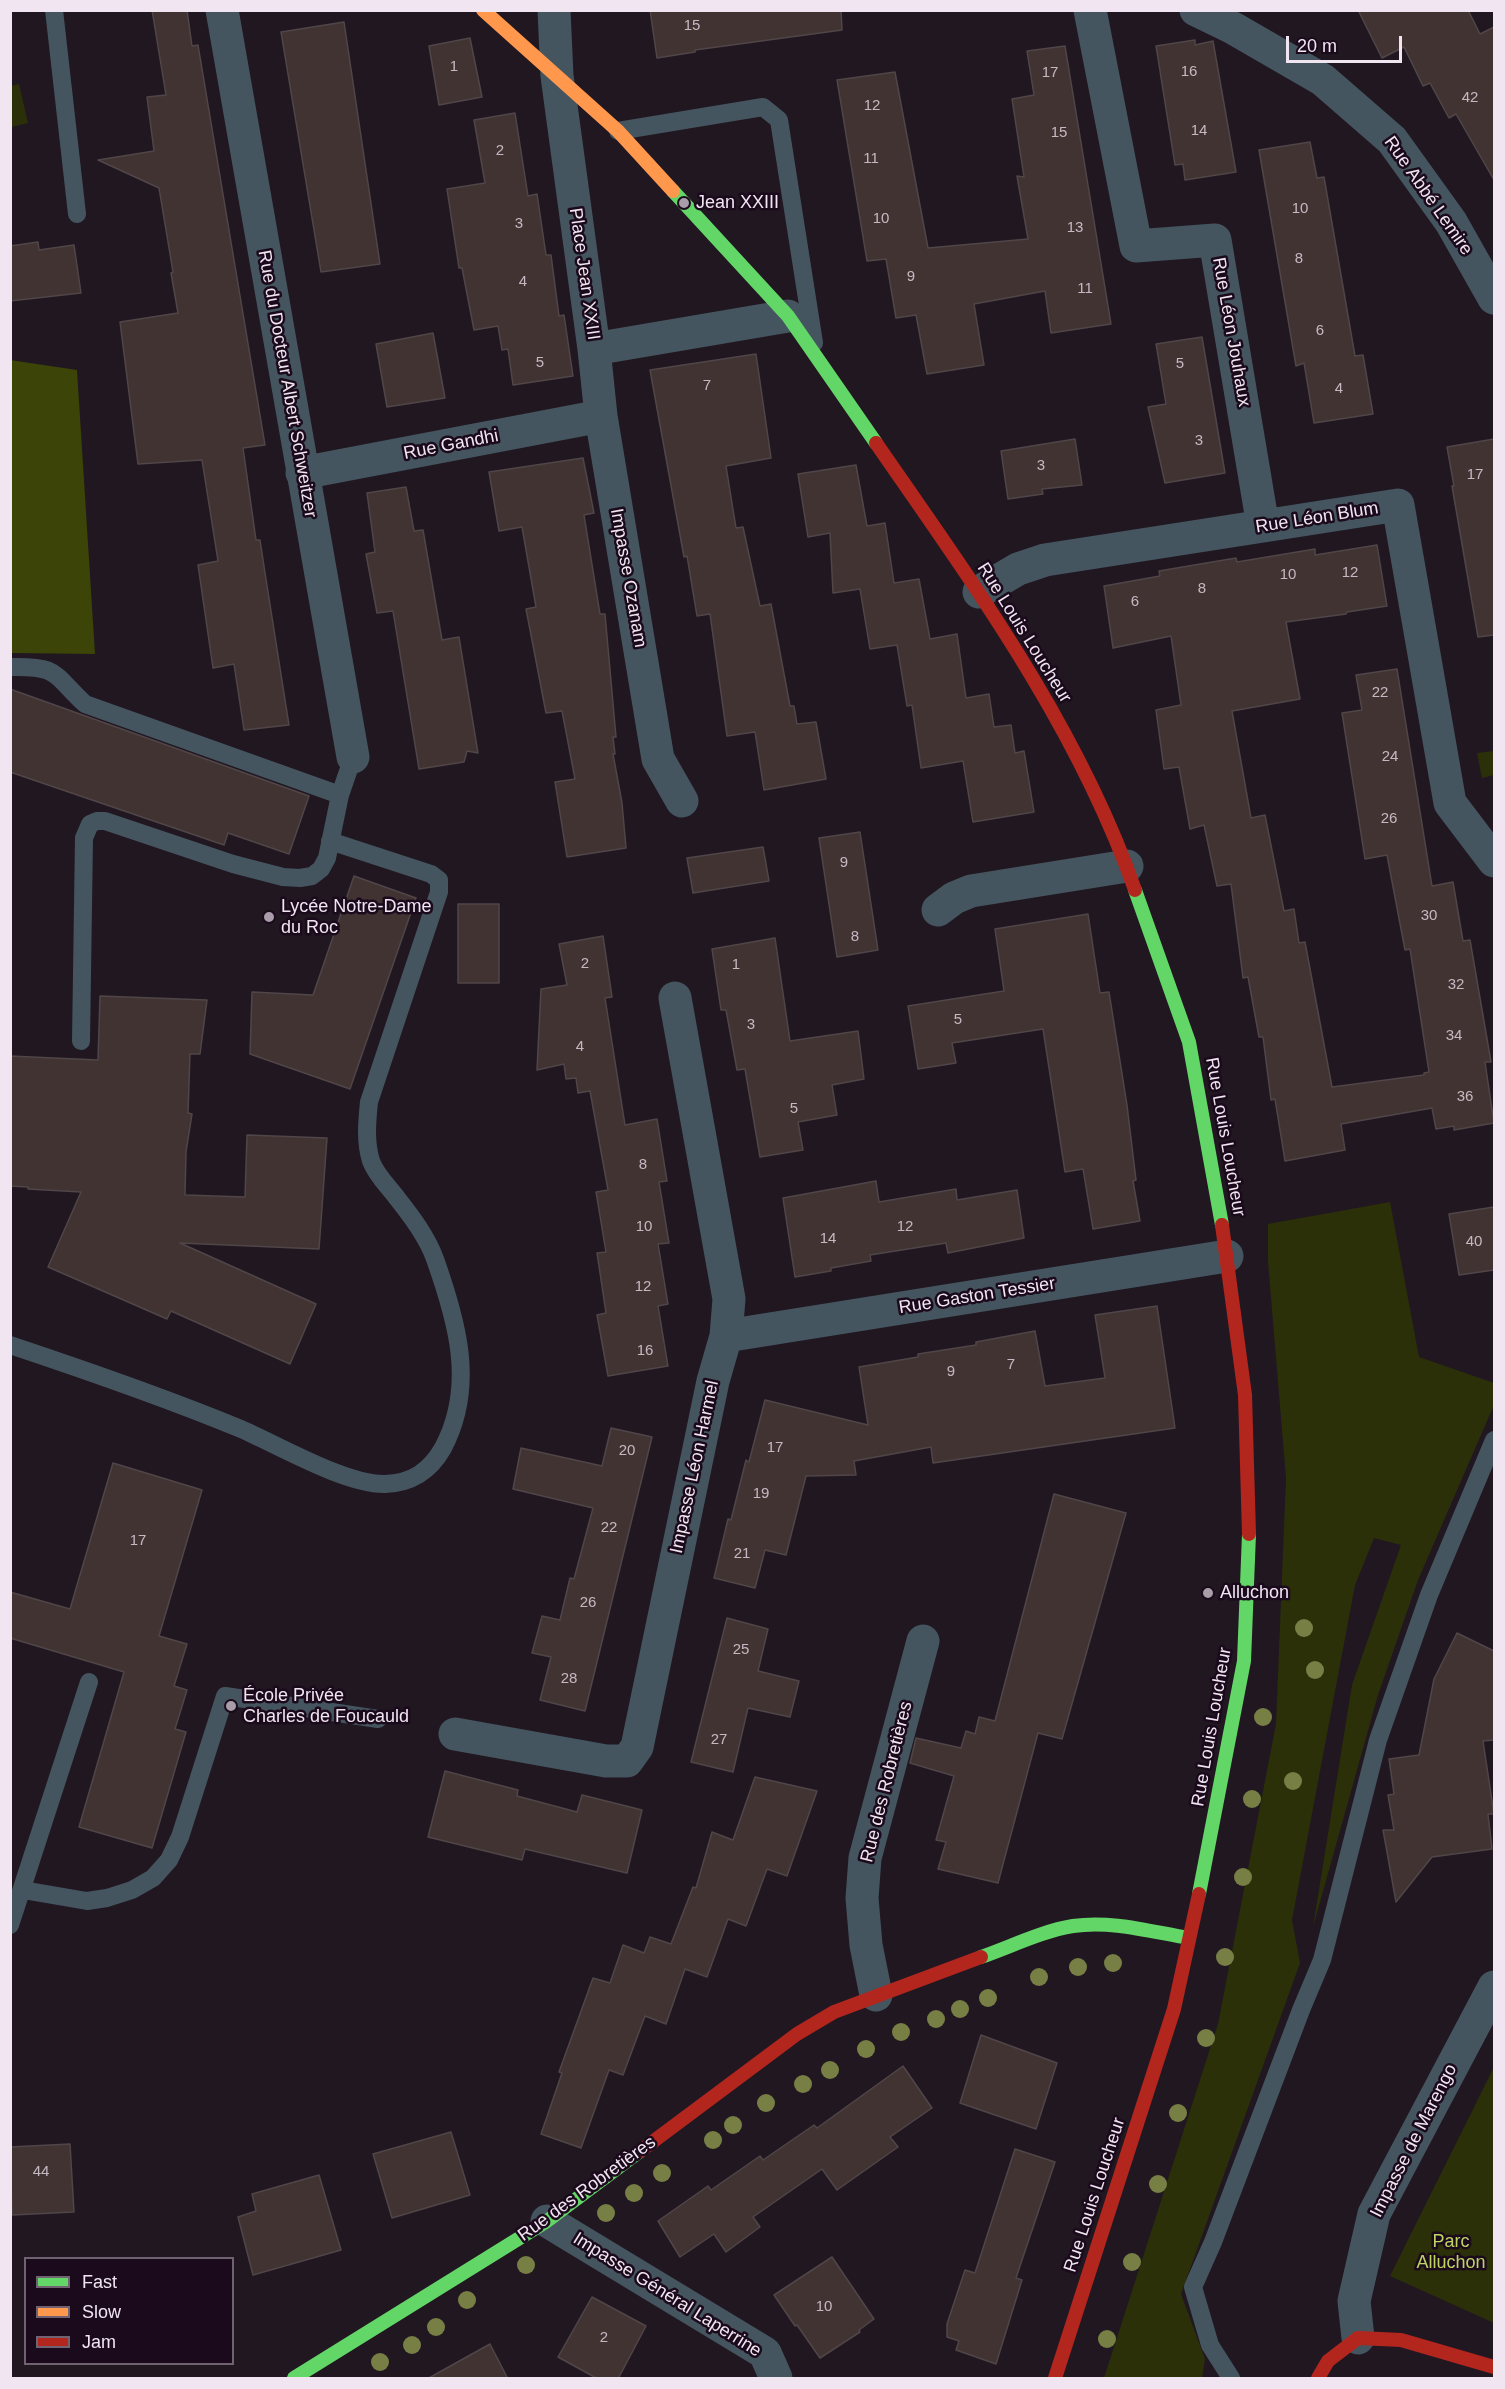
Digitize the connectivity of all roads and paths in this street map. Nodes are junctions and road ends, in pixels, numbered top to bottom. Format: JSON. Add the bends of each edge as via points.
{"nodes":[{"id":1,"x":54,"y":10,"type":"edge"},
{"id":2,"x":222,"y":10,"type":"edge"},
{"id":3,"x":483,"y":10,"type":"edge"},
{"id":4,"x":554,"y":10,"type":"edge"},
{"id":5,"x":1090,"y":10,"type":"edge"},
{"id":6,"x":1196,"y":10,"type":"edge"},
{"id":7,"x":557,"y":76,"type":"junction"},
{"id":8,"x":618,"y":131,"type":"junction"},
{"id":9,"x":77,"y":213,"type":"dead end"},
{"id":10,"x":1494,"y":298,"type":"edge"},
{"id":11,"x":788,"y":316,"type":"junction"},
{"id":12,"x":594,"y":349,"type":"junction"},
{"id":13,"x":816,"y":356,"type":"junction"},
{"id":14,"x":601,"y":416,"type":"junction"},
{"id":15,"x":302,"y":473,"type":"junction"},
{"id":16,"x":1263,"y":526,"type":"junction"},
{"id":17,"x":979,"y":592,"type":"junction"},
{"id":18,"x":10,"y":667,"type":"edge"},
{"id":19,"x":353,"y":757,"type":"joint"},
{"id":20,"x":340,"y":795,"type":"junction"},
{"id":21,"x":682,"y":801,"type":"dead end"},
{"id":22,"x":330,"y":841,"type":"junction"},
{"id":23,"x":1494,"y":861,"type":"edge"},
{"id":24,"x":1127,"y":866,"type":"junction"},
{"id":25,"x":938,"y":910,"type":"dead end"},
{"id":26,"x":675,"y":998,"type":"dead end"},
{"id":27,"x":81,"y":1041,"type":"dead end"},
{"id":28,"x":1227,"y":1256,"type":"junction"},
{"id":29,"x":726,"y":1336,"type":"junction"},
{"id":30,"x":10,"y":1345,"type":"edge"},
{"id":31,"x":1494,"y":1440,"type":"edge"},
{"id":32,"x":923,"y":1641,"type":"dead end"},
{"id":33,"x":89,"y":1682,"type":"dead end"},
{"id":34,"x":378,"y":1719,"type":"dead end"},
{"id":35,"x":455,"y":1734,"type":"dead end"},
{"id":36,"x":23,"y":1890,"type":"junction"},
{"id":37,"x":10,"y":1925,"type":"edge"},
{"id":38,"x":1189,"y":1938,"type":"junction"},
{"id":39,"x":1494,"y":1987,"type":"edge"},
{"id":40,"x":876,"y":1995,"type":"junction"},
{"id":41,"x":547,"y":2221,"type":"junction"},
{"id":42,"x":1358,"y":2338,"type":"junction"},
{"id":43,"x":1494,"y":2367,"type":"edge"},
{"id":44,"x":294,"y":2379,"type":"edge"},
{"id":45,"x":776,"y":2379,"type":"edge"},
{"id":46,"x":1055,"y":2379,"type":"edge"},
{"id":47,"x":1231,"y":2379,"type":"edge"},
{"id":48,"x":1318,"y":2379,"type":"edge"}],
"edges":[{"from":1,"to":9,"type":"lane"},
{"from":2,"to":15,"type":"street","name":"Rue du Docteur Albert Schweitzer"},
{"from":3,"to":7,"type":"street","name":"Rue Louis Loucheur"},
{"from":4,"to":7,"type":"street","name":"Place Jean XXIII"},
{"from":5,"to":16,"type":"street","name":"Rue Léon Jouhaux","via":[[1136,246],[1215,240]]},
{"from":6,"to":10,"type":"street","name":"Rue Abbé Lemire","via":[[1323,80],[1392,140],[1451,222]]},
{"from":7,"to":8,"type":"street","name":"Rue Louis Loucheur"},
{"from":7,"to":12,"type":"street","name":"Place Jean XXIII"},
{"from":8,"to":11,"type":"street","name":"Rue Louis Loucheur"},
{"from":8,"to":13,"type":"lane","via":[[763,107],[779,120]]},
{"from":11,"to":12,"type":"street","name":"Place Jean XXIII"},
{"from":11,"to":13,"type":"street","name":"Rue Louis Loucheur"},
{"from":12,"to":14,"type":"street","name":"Impasse Ozanam"},
{"from":13,"to":17,"type":"street","name":"Rue Louis Loucheur"},
{"from":14,"to":15,"type":"street","name":"Rue Gandhi"},
{"from":14,"to":21,"type":"street","name":"Impasse Ozanam","via":[[658,759]]},
{"from":15,"to":19,"type":"street","name":"Rue du Docteur Albert Schweitzer"},
{"from":16,"to":17,"type":"street","name":"Rue Léon Blum","via":[[1045,560],[1018,569]]},
{"from":16,"to":23,"type":"street","name":"Rue Léon Blum","via":[[1398,505],[1450,803]]},
{"from":17,"to":24,"type":"street","name":"Rue Louis Loucheur","via":[[1038,683]]},
{"from":18,"to":20,"type":"lane","via":[[39,666],[54,672],[85,704]]},
{"from":19,"to":20,"type":"lane"},
{"from":20,"to":22,"type":"lane"},
{"from":22,"to":27,"type":"lane","via":[[327,858],[312,876],[283,877],[105,821],[90,824],[84,838]]},
{"from":22,"to":30,"type":"lane","via":[[431,874],[438,880],[439,892],[369,1102],[367,1139],[378,1175],[430,1243],[459,1340],[460,1405],[435,1462],[426,1472],[405,1481],[383,1484],[346,1477],[240,1429]]},
{"from":24,"to":25,"type":"street","via":[[971,891]]},
{"from":24,"to":28,"type":"street","name":"Rue Louis Loucheur","via":[[1189,1042]]},
{"from":26,"to":29,"type":"street","name":"Impasse Léon Harmel","via":[[729,1299]]},
{"from":28,"to":29,"type":"street","name":"Rue Gaston Tessier"},
{"from":28,"to":38,"type":"street","name":"Rue Louis Loucheur","via":[[1245,1395],[1249,1544],[1244,1661]]},
{"from":29,"to":35,"type":"street","name":"Impasse Léon Harmel","via":[[713,1381],[637,1747],[627,1761],[606,1761]]},
{"from":31,"to":47,"type":"lane","via":[[1429,1594],[1378,1740],[1322,1960],[1214,2242],[1193,2287],[1210,2345]]},
{"from":32,"to":40,"type":"street","name":"Rue des Robretières","via":[[865,1858],[862,1898]]},
{"from":33,"to":36,"type":"lane"},
{"from":34,"to":36,"type":"lane","via":[[225,1696],[180,1837],[170,1860],[153,1878],[123,1893],[87,1901]]},
{"from":36,"to":37,"type":"lane"},
{"from":38,"to":40,"type":"street","name":"Rue des Robretières","via":[[1115,1926],[1072,1926]]},
{"from":38,"to":46,"type":"street","name":"Rue Louis Loucheur","via":[[1174,2009]]},
{"from":39,"to":42,"type":"street","name":"Impasse de Marengo","via":[[1374,2214],[1354,2301]]},
{"from":40,"to":41,"type":"street","name":"Rue des Robretières","via":[[834,2012],[797,2034]]},
{"from":41,"to":44,"type":"street","name":"Rue des Robretières"},
{"from":41,"to":45,"type":"street","name":"Impasse Général Laperrine","via":[[765,2353]]},
{"from":42,"to":43,"type":"street","via":[[1401,2340]]},
{"from":42,"to":48,"type":"street","via":[[1328,2361]]}]}
